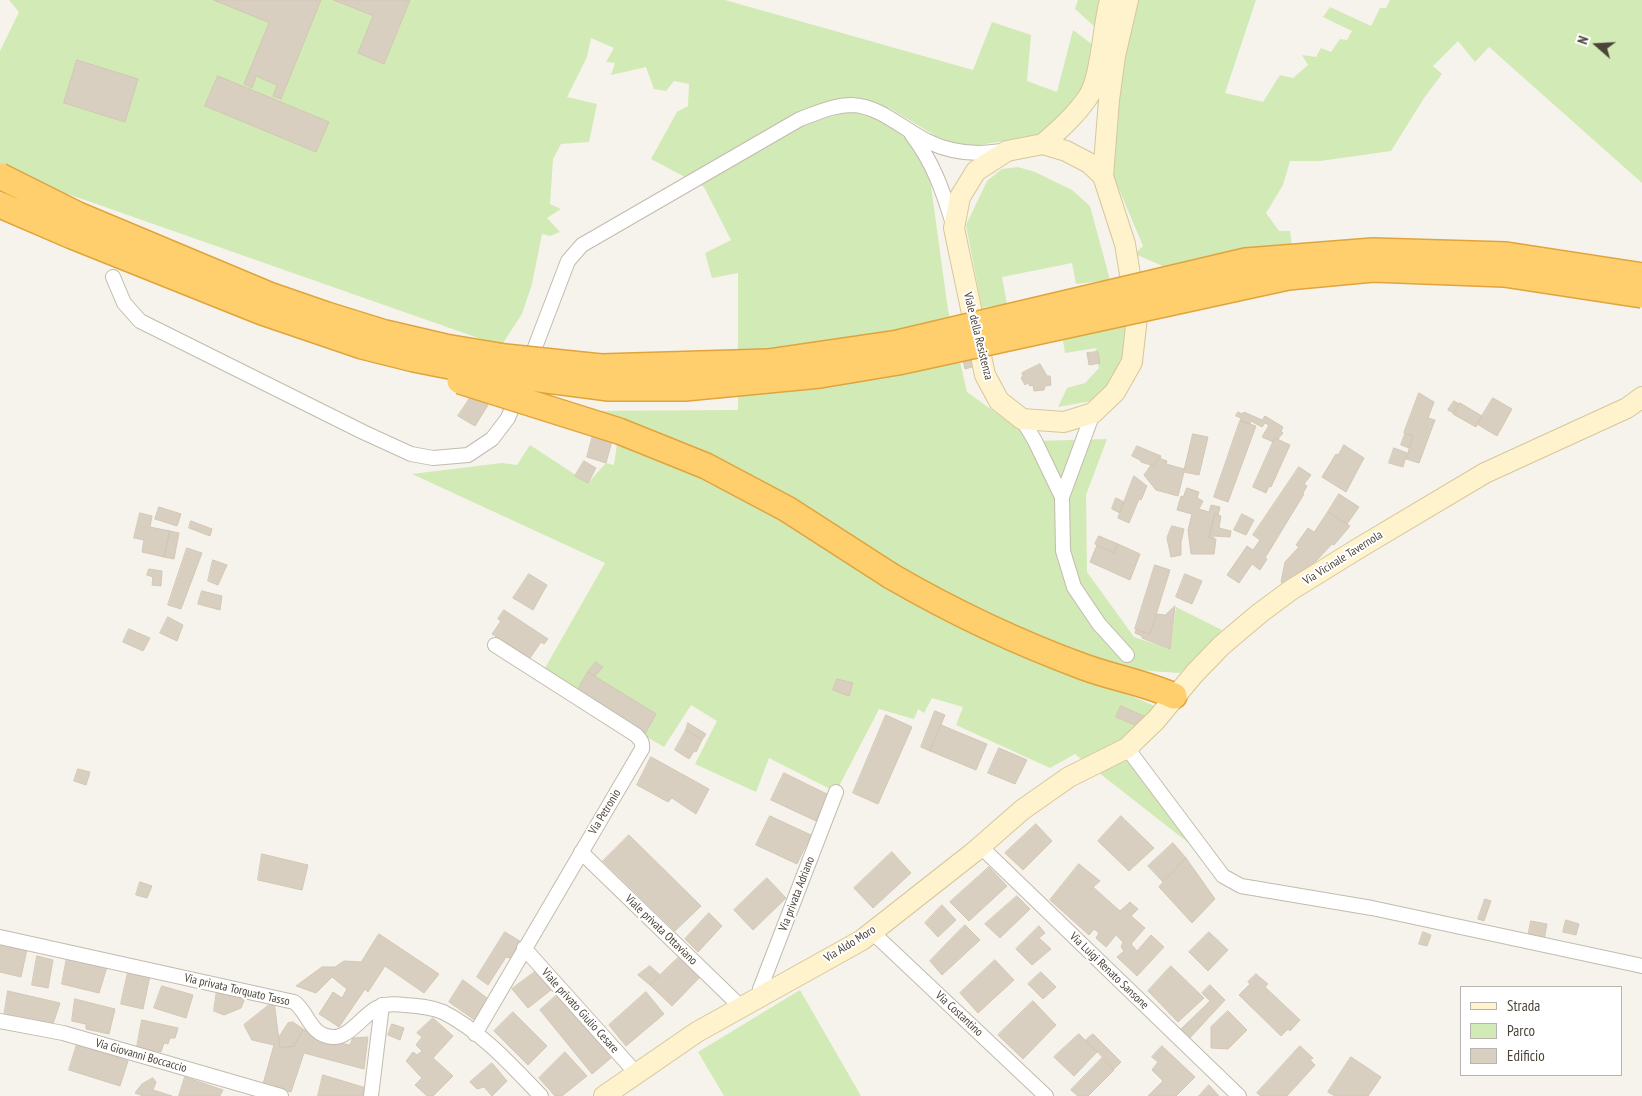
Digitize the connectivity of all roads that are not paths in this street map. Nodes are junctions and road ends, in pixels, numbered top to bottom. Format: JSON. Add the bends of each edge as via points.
{"nodes":[{"id":1,"x":1110,"y":0,"type":"edge"},
{"id":2,"x":1128,"y":0,"type":"edge"},
{"id":3,"x":907,"y":128,"type":"junction"},
{"id":4,"x":1043,"y":144,"type":"junction"},
{"id":5,"x":1007,"y":151,"type":"junction"},
{"id":6,"x":0,"y":176,"type":"edge"},
{"id":7,"x":1103,"y":176,"type":"junction"},
{"id":8,"x":0,"y":205,"type":"edge"},
{"id":9,"x":954,"y":228,"type":"junction"},
{"id":10,"x":1642,"y":276,"type":"edge"},
{"id":11,"x":113,"y":277,"type":"dead end"},
{"id":12,"x":1642,"y":295,"type":"edge"},
{"id":13,"x":380,"y":351,"type":"junction"},
{"id":14,"x":1642,"y":397,"type":"edge"},
{"id":15,"x":1093,"y":413,"type":"junction"},
{"id":16,"x":1022,"y":419,"type":"junction"},
{"id":17,"x":1062,"y":497,"type":"junction"},
{"id":18,"x":495,"y":645,"type":"dead end"},
{"id":19,"x":1126,"y":654,"type":"dead end"},
{"id":20,"x":1174,"y":696,"type":"junction"},
{"id":21,"x":1127,"y":748,"type":"junction"},
{"id":22,"x":1081,"y":770,"type":"joint"},
{"id":23,"x":836,"y":792,"type":"dead end"},
{"id":24,"x":980,"y":846,"type":"junction"},
{"id":25,"x":581,"y":852,"type":"junction"},
{"id":26,"x":872,"y":932,"type":"junction"},
{"id":27,"x":0,"y":937,"type":"edge"},
{"id":28,"x":524,"y":948,"type":"junction"},
{"id":29,"x":1642,"y":966,"type":"edge"},
{"id":30,"x":760,"y":996,"type":"junction"},
{"id":31,"x":382,"y":1005,"type":"junction"},
{"id":32,"x":741,"y":1008,"type":"junction"},
{"id":33,"x":0,"y":1021,"type":"edge"},
{"id":34,"x":475,"y":1034,"type":"junction"},
{"id":35,"x":636,"y":1073,"type":"junction"},
{"id":36,"x":281,"y":1096,"type":"edge"},
{"id":37,"x":371,"y":1096,"type":"edge"},
{"id":38,"x":541,"y":1096,"type":"edge"},
{"id":39,"x":604,"y":1096,"type":"edge"},
{"id":40,"x":1046,"y":1096,"type":"edge"},
{"id":41,"x":1239,"y":1096,"type":"edge"}],
"edges":[{"from":1,"to":4,"type":"street","via":[[1090,96]]},
{"from":2,"to":7,"type":"street","via":[[1115,56]]},
{"from":3,"to":5,"type":"street","via":[[949,150]]},
{"from":3,"to":9,"type":"street","via":[[934,170]]},
{"from":3,"to":11,"type":"street","via":[[878,112],[854,105],[833,107],[800,119],[582,245],[568,261],[508,418],[492,439],[468,455],[433,458],[411,454],[149,326],[124,303]]},
{"from":4,"to":5,"type":"street","name":"Viale della Resistenza"},
{"from":4,"to":7,"type":"street","via":[[1089,163]]},
{"from":5,"to":9,"type":"street","name":"Viale della Resistenza","via":[[976,171],[960,197]]},
{"from":6,"to":10,"type":"highway","bridge":true,"via":[[87,218],[269,295],[335,318],[455,349],[505,358],[601,367],[768,362],[898,343],[1246,261],[1373,250],[1506,254]]},
{"from":7,"to":15,"type":"street","via":[[1125,244],[1137,317],[1132,362],[1115,392]]},
{"from":8,"to":13,"type":"highway","bridge":true,"via":[[262,312]]},
{"from":9,"to":16,"type":"street","name":"Viale della Resistenza","via":[[985,375],[999,401]]},
{"from":12,"to":13,"type":"highway","bridge":true,"via":[[1504,274],[1373,269],[1288,277],[898,362],[820,375],[685,388],[609,388],[470,370]]},
{"from":13,"to":20,"type":"highway","bridge":true,"via":[[452,378],[619,431],[706,466],[787,509],[891,576],[1000,634],[1086,668]]},
{"from":14,"to":20,"type":"street","name":"Via Vicinale Tavernola","via":[[1627,408],[1485,473],[1291,590],[1222,645]]},
{"from":15,"to":16,"type":"street","via":[[1064,422]]},
{"from":15,"to":17,"type":"street"},
{"from":16,"to":17,"type":"street"},
{"from":17,"to":19,"type":"street","via":[[1063,551],[1074,587],[1099,624]]},
{"from":18,"to":25,"type":"street","name":"Via Petronio","via":[[641,740],[642,749]]},
{"from":20,"to":21,"type":"street","name":"Via Vicinale Tavernola","via":[[1156,720]]},
{"from":21,"to":22,"type":"street","name":"Via Vicinale Tavernola"},
{"from":21,"to":29,"type":"street","via":[[1223,876],[1241,886],[1372,908]]},
{"from":22,"to":24,"type":"street","name":"Via Aldo Moro","via":[[1022,810]]},
{"from":23,"to":30,"type":"street","name":"Via privata Adriano"},
{"from":24,"to":26,"type":"street","name":"Via Aldo Moro"},
{"from":24,"to":41,"type":"street","name":"Via Luigi Renato Sansone"},
{"from":25,"to":28,"type":"street","name":"Via Petronio"},
{"from":25,"to":32,"type":"street","name":"Viale privata Ottaviano"},
{"from":26,"to":30,"type":"street","name":"Via Aldo Moro"},
{"from":26,"to":40,"type":"street","name":"Via Costantino"},
{"from":27,"to":31,"type":"street","name":"Via privata Torquato Tasso","via":[[294,1002],[311,1026],[332,1037],[346,1032]]},
{"from":28,"to":34,"type":"street","name":"Via Petronio"},
{"from":28,"to":35,"type":"street","name":"Viale privato Giulio Cesare"},
{"from":30,"to":32,"type":"street","name":"Via Aldo Moro"},
{"from":31,"to":34,"type":"street","via":[[435,1010]]},
{"from":31,"to":37,"type":"street"},
{"from":32,"to":35,"type":"street","name":"Via Aldo Moro","via":[[697,1032]]},
{"from":33,"to":36,"type":"street","name":"Via Giovanni Boccaccio","via":[[63,1033]]},
{"from":34,"to":38,"type":"street"},
{"from":35,"to":39,"type":"street","name":"Via Aldo Moro"}]}
